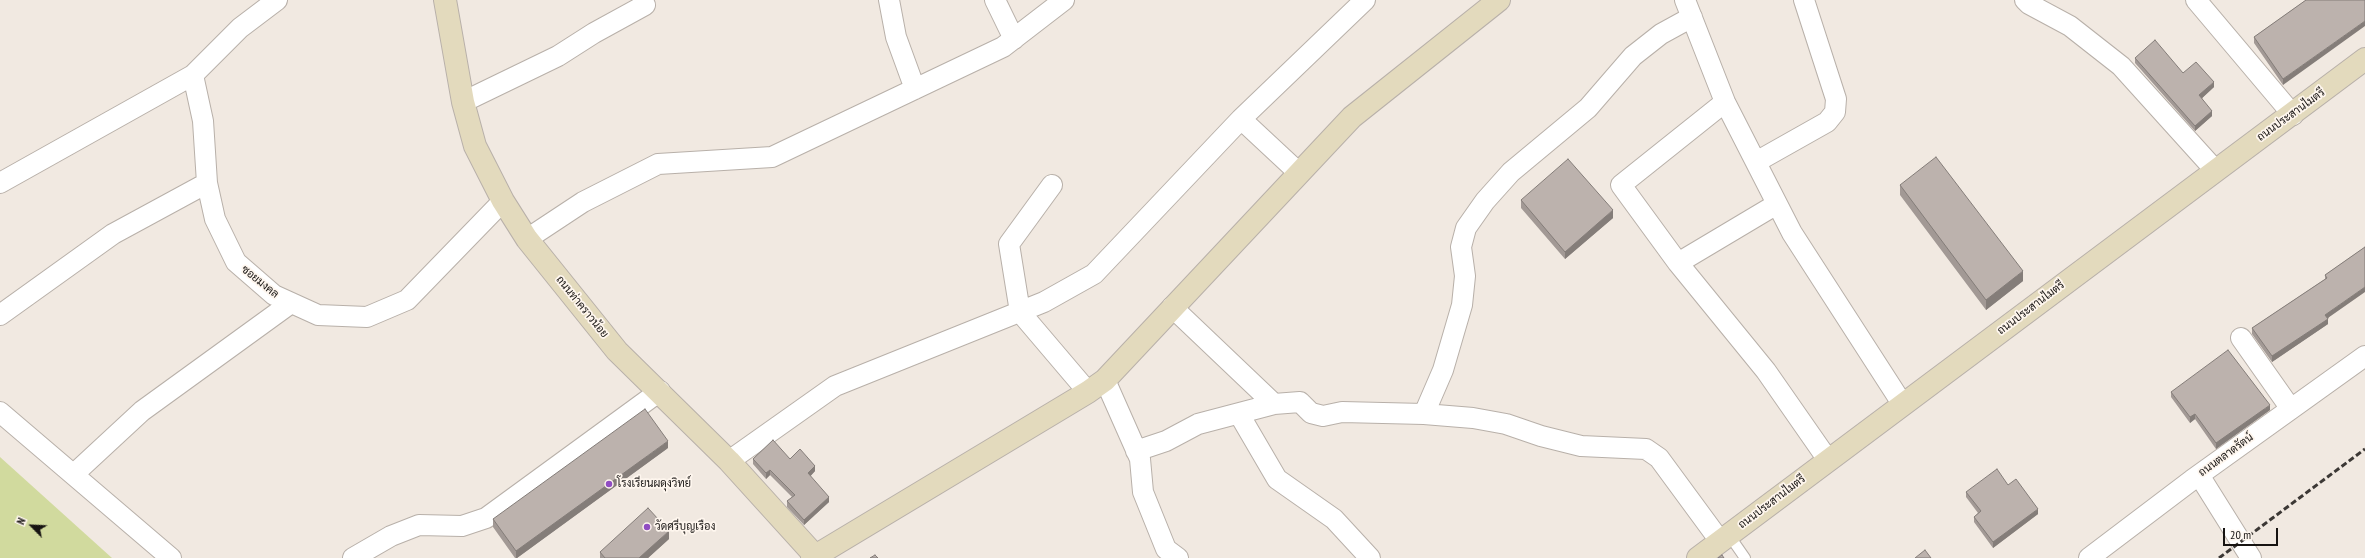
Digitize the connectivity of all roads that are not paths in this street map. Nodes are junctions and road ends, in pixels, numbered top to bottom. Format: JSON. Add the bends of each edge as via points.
{"nodes":[{"id":1,"x":277,"y":0,"type":"edge"},
{"id":2,"x":445,"y":0,"type":"edge"},
{"id":3,"x":888,"y":0,"type":"edge"},
{"id":4,"x":995,"y":0,"type":"edge"},
{"id":5,"x":1064,"y":0,"type":"edge"},
{"id":6,"x":1365,"y":0,"type":"edge"},
{"id":7,"x":1499,"y":0,"type":"edge"},
{"id":8,"x":1804,"y":0,"type":"edge"},
{"id":9,"x":2025,"y":0,"type":"edge"},
{"id":10,"x":2196,"y":0,"type":"edge"},
{"id":11,"x":645,"y":5,"type":"dead end"},
{"id":12,"x":1688,"y":8,"type":"edge"},
{"id":13,"x":1014,"y":38,"type":"junction"},
{"id":14,"x":2365,"y":60,"type":"edge"},
{"id":15,"x":193,"y":74,"type":"junction"},
{"id":16,"x":915,"y":89,"type":"junction"},
{"id":17,"x":463,"y":102,"type":"junction"},
{"id":18,"x":1725,"y":102,"type":"junction"},
{"id":19,"x":2293,"y":115,"type":"junction"},
{"id":20,"x":1241,"y":119,"type":"junction"},
{"id":21,"x":1756,"y":162,"type":"junction"},
{"id":22,"x":2214,"y":170,"type":"junction"},
{"id":23,"x":1299,"y":173,"type":"junction"},
{"id":24,"x":0,"y":183,"type":"edge"},
{"id":25,"x":207,"y":183,"type":"junction"},
{"id":26,"x":1052,"y":185,"type":"dead end"},
{"id":27,"x":503,"y":201,"type":"junction"},
{"id":28,"x":1777,"y":204,"type":"junction"},
{"id":29,"x":527,"y":239,"type":"junction"},
{"id":30,"x":1678,"y":263,"type":"junction"},
{"id":31,"x":291,"y":303,"type":"junction"},
{"id":32,"x":1172,"y":307,"type":"junction"},
{"id":33,"x":1020,"y":312,"type":"junction"},
{"id":34,"x":0,"y":315,"type":"edge"},
{"id":35,"x":2241,"y":338,"type":"dead end"},
{"id":36,"x":2365,"y":356,"type":"edge"},
{"id":37,"x":1096,"y":386,"type":"junction"},
{"id":38,"x":660,"y":391,"type":"junction"},
{"id":39,"x":1274,"y":404,"type":"junction"},
{"id":40,"x":1904,"y":404,"type":"junction"},
{"id":41,"x":2291,"y":409,"type":"junction"},
{"id":42,"x":0,"y":412,"type":"edge"},
{"id":43,"x":1239,"y":414,"type":"junction"},
{"id":44,"x":1424,"y":414,"type":"junction"},
{"id":45,"x":1136,"y":451,"type":"junction"},
{"id":46,"x":730,"y":460,"type":"junction"},
{"id":47,"x":1828,"y":460,"type":"junction"},
{"id":48,"x":74,"y":474,"type":"junction"},
{"id":49,"x":2199,"y":474,"type":"junction"},
{"id":50,"x":1724,"y":538,"type":"junction"},
{"id":51,"x":1167,"y":555,"type":"edge"},
{"id":52,"x":815,"y":557,"type":"edge"},
{"id":53,"x":171,"y":558,"type":"edge"},
{"id":54,"x":353,"y":558,"type":"edge"},
{"id":55,"x":1370,"y":558,"type":"edge"},
{"id":56,"x":1698,"y":558,"type":"edge"},
{"id":57,"x":1745,"y":558,"type":"edge"},
{"id":58,"x":2089,"y":558,"type":"edge"},
{"id":59,"x":2251,"y":558,"type":"edge"}],
"edges":[{"from":1,"to":15,"type":"street","via":[[240,28]]},
{"from":2,"to":17,"type":"street","name":"ถนนท่าคราวน้อย"},
{"from":3,"to":16,"type":"street","via":[[896,37]]},
{"from":4,"to":13,"type":"street"},
{"from":5,"to":13,"type":"street"},
{"from":6,"to":20,"type":"street"},
{"from":7,"to":23,"type":"street","via":[[1352,117]]},
{"from":8,"to":21,"type":"street","via":[[1836,98],[1835,112],[1827,122]]},
{"from":9,"to":22,"type":"street","via":[[2070,26],[2121,66]]},
{"from":10,"to":19,"type":"street"},
{"from":11,"to":17,"type":"street","via":[[558,56]]},
{"from":12,"to":18,"type":"street"},
{"from":12,"to":44,"type":"street","via":[[1633,56],[1588,108],[1511,172],[1485,201],[1466,228],[1461,247],[1465,276],[1462,305],[1443,370]]},
{"from":13,"to":16,"type":"street","via":[[1003,47]]},
{"from":14,"to":19,"type":"street","name":"ถนนประสานไมตรี"},
{"from":15,"to":24,"type":"street"},
{"from":15,"to":25,"type":"street","name":"ซอยมงคล","via":[[203,121]]},
{"from":16,"to":29,"type":"street","via":[[772,157],[658,164],[584,202]]},
{"from":17,"to":27,"type":"street","name":"ถนนท่าคราวน้อย","via":[[475,146]]},
{"from":18,"to":21,"type":"street"},
{"from":18,"to":30,"type":"street","via":[[1620,185]]},
{"from":19,"to":22,"type":"street","name":"ถนนประสานไมตรี"},
{"from":20,"to":23,"type":"street"},
{"from":20,"to":33,"type":"street","via":[[1094,274],[1044,302]]},
{"from":21,"to":28,"type":"street"},
{"from":22,"to":40,"type":"street","name":"ถนนประสานไมตรี"},
{"from":23,"to":32,"type":"street"},
{"from":25,"to":31,"type":"street","name":"ซอยมงคล","via":[[215,219],[236,262],[274,296]]},
{"from":25,"to":34,"type":"street","via":[[113,234]]},
{"from":26,"to":33,"type":"street","via":[[1009,244]]},
{"from":27,"to":29,"type":"street","name":"ถนนท่าคราวน้อย"},
{"from":27,"to":31,"type":"street","name":"ซอยมงคล","via":[[407,300],[367,317],[318,315]]},
{"from":28,"to":30,"type":"street"},
{"from":28,"to":40,"type":"street","via":[[1792,233]]},
{"from":29,"to":38,"type":"street","name":"ถนนท่าคราวน้อย","via":[[618,351]]},
{"from":30,"to":47,"type":"street","via":[[1766,371]]},
{"from":31,"to":48,"type":"street","via":[[142,411]]},
{"from":32,"to":37,"type":"street"},
{"from":32,"to":39,"type":"street"},
{"from":33,"to":37,"type":"street"},
{"from":33,"to":46,"type":"street","via":[[835,386]]},
{"from":35,"to":41,"type":"street"},
{"from":36,"to":41,"type":"street","name":"ถนนตลาดรัตน์"},
{"from":37,"to":45,"type":"street"},
{"from":37,"to":52,"type":"street"},
{"from":38,"to":46,"type":"street","name":"ถนนท่าคราวน้อย"},
{"from":38,"to":54,"type":"street","via":[[486,518],[462,526],[419,525],[390,536]]},
{"from":39,"to":43,"type":"street"},
{"from":39,"to":44,"type":"street","via":[[1300,402],[1311,412],[1323,416],[1342,412]]},
{"from":40,"to":47,"type":"street","name":"ถนนประสานไมตรี"},
{"from":41,"to":49,"type":"street","name":"ถนนตลาดรัตน์"},
{"from":42,"to":48,"type":"street"},
{"from":43,"to":45,"type":"street","via":[[1198,424],[1166,441]]},
{"from":43,"to":55,"type":"street","via":[[1276,479],[1334,519]]},
{"from":44,"to":50,"type":"street","via":[[1506,424],[1581,446],[1646,449],[1659,458]]},
{"from":45,"to":51,"type":"street","via":[[1140,458],[1143,492]]},
{"from":46,"to":52,"type":"street","name":"ถนนท่าคราวน้อย"},
{"from":47,"to":50,"type":"street","name":"ถนนประสานไมตรี"},
{"from":48,"to":53,"type":"street"},
{"from":49,"to":58,"type":"street","name":"ถนนตลาดรัตน์"},
{"from":49,"to":59,"type":"street"},
{"from":50,"to":56,"type":"street","name":"ถนนประสานไมตรี"},
{"from":50,"to":57,"type":"lane"}]}
